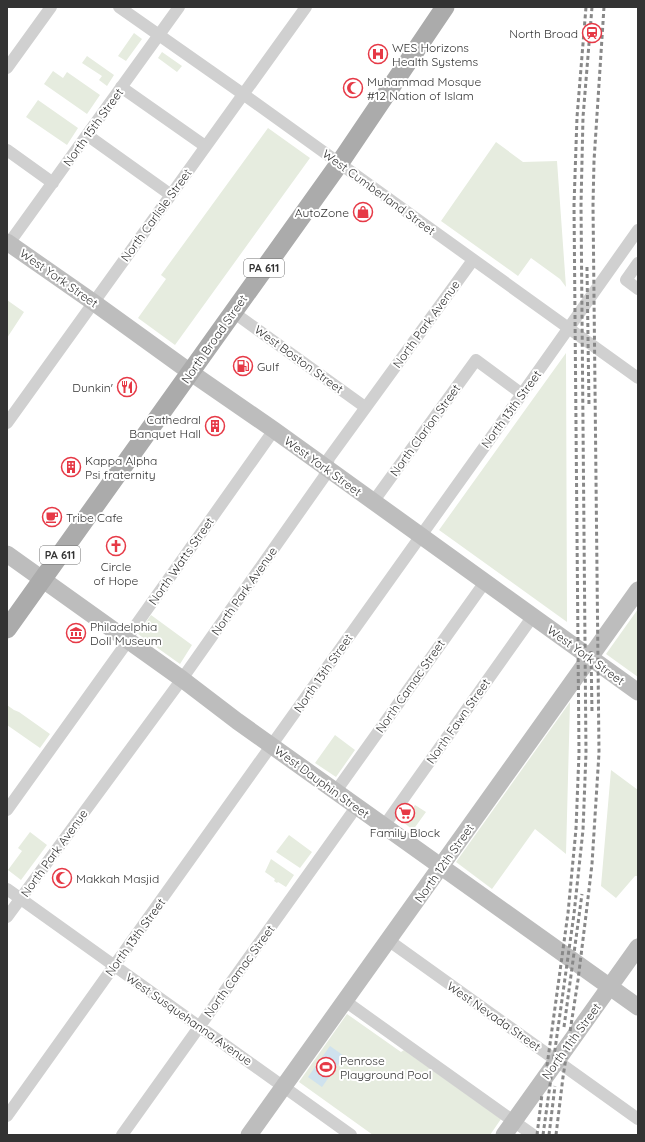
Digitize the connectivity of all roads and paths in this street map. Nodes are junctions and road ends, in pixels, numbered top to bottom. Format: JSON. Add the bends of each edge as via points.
{"nodes":[{"id":1,"x":50,"y":7,"type":"edge"},
{"id":2,"x":119,"y":7,"type":"edge"},
{"id":3,"x":179,"y":7,"type":"edge"},
{"id":4,"x":306,"y":7,"type":"edge"},
{"id":5,"x":445,"y":7,"type":"edge"},
{"id":6,"x":159,"y":35,"type":"junction"},
{"id":7,"x":7,"y":68,"type":"edge"},
{"id":8,"x":121,"y":87,"type":"junction"},
{"id":9,"x":243,"y":94,"type":"junction"},
{"id":10,"x":87,"y":135,"type":"junction"},
{"id":11,"x":205,"y":146,"type":"junction"},
{"id":12,"x":7,"y":150,"type":"edge"},
{"id":13,"x":339,"y":164,"type":"junction"},
{"id":14,"x":53,"y":183,"type":"junction"},
{"id":15,"x":171,"y":195,"type":"junction"},
{"id":16,"x":638,"y":230,"type":"edge"},
{"id":17,"x":8,"y":244,"type":"edge"},
{"id":18,"x":473,"y":260,"type":"junction"},
{"id":19,"x":638,"y":263,"type":"edge"},
{"id":20,"x":638,"y":289,"type":"edge"},
{"id":21,"x":94,"y":302,"type":"junction"},
{"id":22,"x":233,"y":312,"type":"junction"},
{"id":23,"x":569,"y":328,"type":"junction"},
{"id":24,"x":190,"y":372,"type":"junction"},
{"id":25,"x":638,"y":378,"type":"edge"},
{"id":26,"x":522,"y":394,"type":"junction"},
{"id":27,"x":365,"y":407,"type":"junction"},
{"id":28,"x":7,"y":423,"type":"edge"},
{"id":29,"x":274,"y":430,"type":"junction"},
{"id":30,"x":326,"y":468,"type":"junction"},
{"id":31,"x":373,"y":502,"type":"junction"},
{"id":32,"x":420,"y":536,"type":"junction"},
{"id":33,"x":7,"y":554,"type":"edge"},
{"id":34,"x":42,"y":580,"type":"junction"},
{"id":35,"x":485,"y":582,"type":"junction"},
{"id":36,"x":638,"y":590,"type":"edge"},
{"id":37,"x":533,"y":616,"type":"junction"},
{"id":38,"x":7,"y":629,"type":"edge"},
{"id":39,"x":128,"y":641,"type":"junction"},
{"id":40,"x":590,"y":658,"type":"junction"},
{"id":41,"x":182,"y":679,"type":"junction"},
{"id":42,"x":638,"y":692,"type":"edge"},
{"id":43,"x":271,"y":745,"type":"junction"},
{"id":44,"x":336,"y":791,"type":"junction"},
{"id":45,"x":357,"y":806,"type":"junction"},
{"id":46,"x":7,"y":810,"type":"edge"},
{"id":47,"x":384,"y":826,"type":"junction"},
{"id":48,"x":441,"y":867,"type":"junction"},
{"id":49,"x":7,"y":889,"type":"edge"},
{"id":50,"x":20,"y":899,"type":"junction"},
{"id":51,"x":7,"y":917,"type":"edge"},
{"id":52,"x":388,"y":940,"type":"junction"},
{"id":53,"x":638,"y":947,"type":"edge"},
{"id":54,"x":114,"y":966,"type":"junction"},
{"id":55,"x":609,"y":987,"type":"junction"},
{"id":56,"x":345,"y":1001,"type":"junction"},
{"id":57,"x":638,"y":1008,"type":"edge"},
{"id":58,"x":199,"y":1026,"type":"junction"},
{"id":59,"x":557,"y":1060,"type":"junction"},
{"id":60,"x":283,"y":1087,"type":"junction"},
{"id":61,"x":7,"y":1116,"type":"edge"},
{"id":62,"x":638,"y":1119,"type":"edge"},
{"id":63,"x":514,"y":1121,"type":"junction"},
{"id":64,"x":122,"y":1135,"type":"edge"},
{"id":65,"x":249,"y":1135,"type":"edge"},
{"id":66,"x":351,"y":1135,"type":"edge"},
{"id":67,"x":504,"y":1135,"type":"edge"},
{"id":68,"x":533,"y":1135,"type":"edge"}],
"edges":[{"from":1,"to":7,"type":"street"},
{"from":2,"to":6,"type":"street","name":"West Cumberland Street"},
{"from":3,"to":6,"type":"street","name":"North 15th Street"},
{"from":4,"to":9,"type":"street","name":"North Carlisle Street"},
{"from":5,"to":13,"type":"main road","name":"North Broad Street","number":"PA 611"},
{"from":6,"to":8,"type":"street","name":"North 15th Street"},
{"from":6,"to":9,"type":"street","name":"West Cumberland Street"},
{"from":8,"to":10,"type":"street","name":"North 15th Street"},
{"from":8,"to":11,"type":"street"},
{"from":9,"to":11,"type":"street","name":"North Carlisle Street"},
{"from":9,"to":13,"type":"street","name":"West Cumberland Street"},
{"from":10,"to":14,"type":"street","name":"North 15th Street"},
{"from":10,"to":15,"type":"street"},
{"from":11,"to":15,"type":"street","name":"North Carlisle Street"},
{"from":12,"to":14,"type":"street"},
{"from":13,"to":18,"type":"street","name":"West Cumberland Street"},
{"from":13,"to":22,"type":"main road","name":"North Broad Street","number":"PA 611"},
{"from":14,"to":17,"type":"street","name":"North 15th Street"},
{"from":15,"to":21,"type":"street","name":"North Carlisle Street"},
{"from":16,"to":23,"type":"street","name":"North 13th Street"},
{"from":17,"to":21,"type":"street","name":"West York Street"},
{"from":18,"to":23,"type":"street","name":"West Cumberland Street"},
{"from":18,"to":27,"type":"street","name":"North Park Avenue"},
{"from":19,"to":20,"type":"street","via":[[626,280]]},
{"from":21,"to":24,"type":"street","name":"West York Street"},
{"from":21,"to":28,"type":"street","name":"North Carlisle Street"},
{"from":22,"to":24,"type":"main road","name":"North Broad Street","number":"PA 611"},
{"from":22,"to":27,"type":"street","name":"West Boston Street"},
{"from":23,"to":25,"type":"street","name":"West Cumberland Street"},
{"from":23,"to":26,"type":"street","name":"North 13th Street"},
{"from":24,"to":29,"type":"street","name":"West York Street"},
{"from":24,"to":34,"type":"main road","name":"North Broad Street","number":"PA 611"},
{"from":26,"to":31,"type":"street","name":"North Clarion Street","via":[[476,360]]},
{"from":26,"to":32,"type":"street","name":"North 13th Street"},
{"from":27,"to":30,"type":"street","name":"North Park Avenue","via":[[329,458]]},
{"from":29,"to":30,"type":"street","name":"West York Street"},
{"from":29,"to":39,"type":"street","name":"North Watts Street","via":[[131,632]]},
{"from":30,"to":31,"type":"street","name":"West York Street"},
{"from":30,"to":41,"type":"street","name":"North Park Avenue","via":[[324,477]]},
{"from":31,"to":32,"type":"street","name":"West York Street"},
{"from":32,"to":35,"type":"street","name":"West York Street"},
{"from":32,"to":43,"type":"street","name":"North 13th Street"},
{"from":33,"to":34,"type":"street","name":"West Dauphin Street"},
{"from":34,"to":38,"type":"main road","name":"North Broad Street","number":"PA 611"},
{"from":34,"to":39,"type":"street","name":"West Dauphin Street"},
{"from":35,"to":37,"type":"street","name":"West York Street"},
{"from":35,"to":44,"type":"street","name":"North Camac Street"},
{"from":36,"to":40,"type":"street","name":"North 12th Street"},
{"from":37,"to":40,"type":"street","name":"West York Street"},
{"from":37,"to":47,"type":"street","name":"North Fawn Street"},
{"from":39,"to":41,"type":"street","name":"West Dauphin Street"},
{"from":39,"to":46,"type":"street","name":"North Watts Street"},
{"from":40,"to":42,"type":"street","name":"West York Street"},
{"from":40,"to":48,"type":"street","name":"North 12th Street"},
{"from":41,"to":43,"type":"street","name":"West Dauphin Street"},
{"from":41,"to":50,"type":"street","name":"North Park Avenue"},
{"from":43,"to":44,"type":"street","name":"West Dauphin Street"},
{"from":43,"to":54,"type":"street","name":"North 13th Street"},
{"from":44,"to":45,"type":"street","name":"West Dauphin Street"},
{"from":45,"to":47,"type":"street","name":"West Dauphin Street"},
{"from":45,"to":58,"type":"street","name":"North Camac Street"},
{"from":47,"to":48,"type":"street","name":"West Dauphin Street"},
{"from":48,"to":52,"type":"street","name":"North 12th Street"},
{"from":48,"to":55,"type":"street","name":"West Dauphin Street"},
{"from":49,"to":50,"type":"street","name":"West Susquehanna Avenue"},
{"from":50,"to":51,"type":"street","name":"North Park Avenue"},
{"from":50,"to":54,"type":"street","name":"West Susquehanna Avenue"},
{"from":52,"to":56,"type":"street","name":"North 12th Street"},
{"from":52,"to":59,"type":"street","name":"West Nevada Street"},
{"from":53,"to":55,"type":"street","name":"North 11th Street"},
{"from":54,"to":58,"type":"street","name":"West Susquehanna Avenue"},
{"from":54,"to":61,"type":"street","name":"North 13th Street"},
{"from":55,"to":57,"type":"street","name":"West Dauphin Street"},
{"from":55,"to":59,"type":"street","name":"North 11th Street"},
{"from":56,"to":60,"type":"street","name":"North 12th Street"},
{"from":56,"to":63,"type":"street"},
{"from":58,"to":60,"type":"street","name":"West Susquehanna Avenue"},
{"from":58,"to":64,"type":"street","name":"North Camac Street"},
{"from":59,"to":62,"type":"street","name":"West Nevada Street"},
{"from":59,"to":63,"type":"street","name":"North 11th Street"},
{"from":60,"to":65,"type":"street","name":"North 12th Street"},
{"from":60,"to":66,"type":"street","name":"West Susquehanna Avenue"},
{"from":63,"to":67,"type":"street","name":"North 11th Street"},
{"from":63,"to":68,"type":"street"}]}
